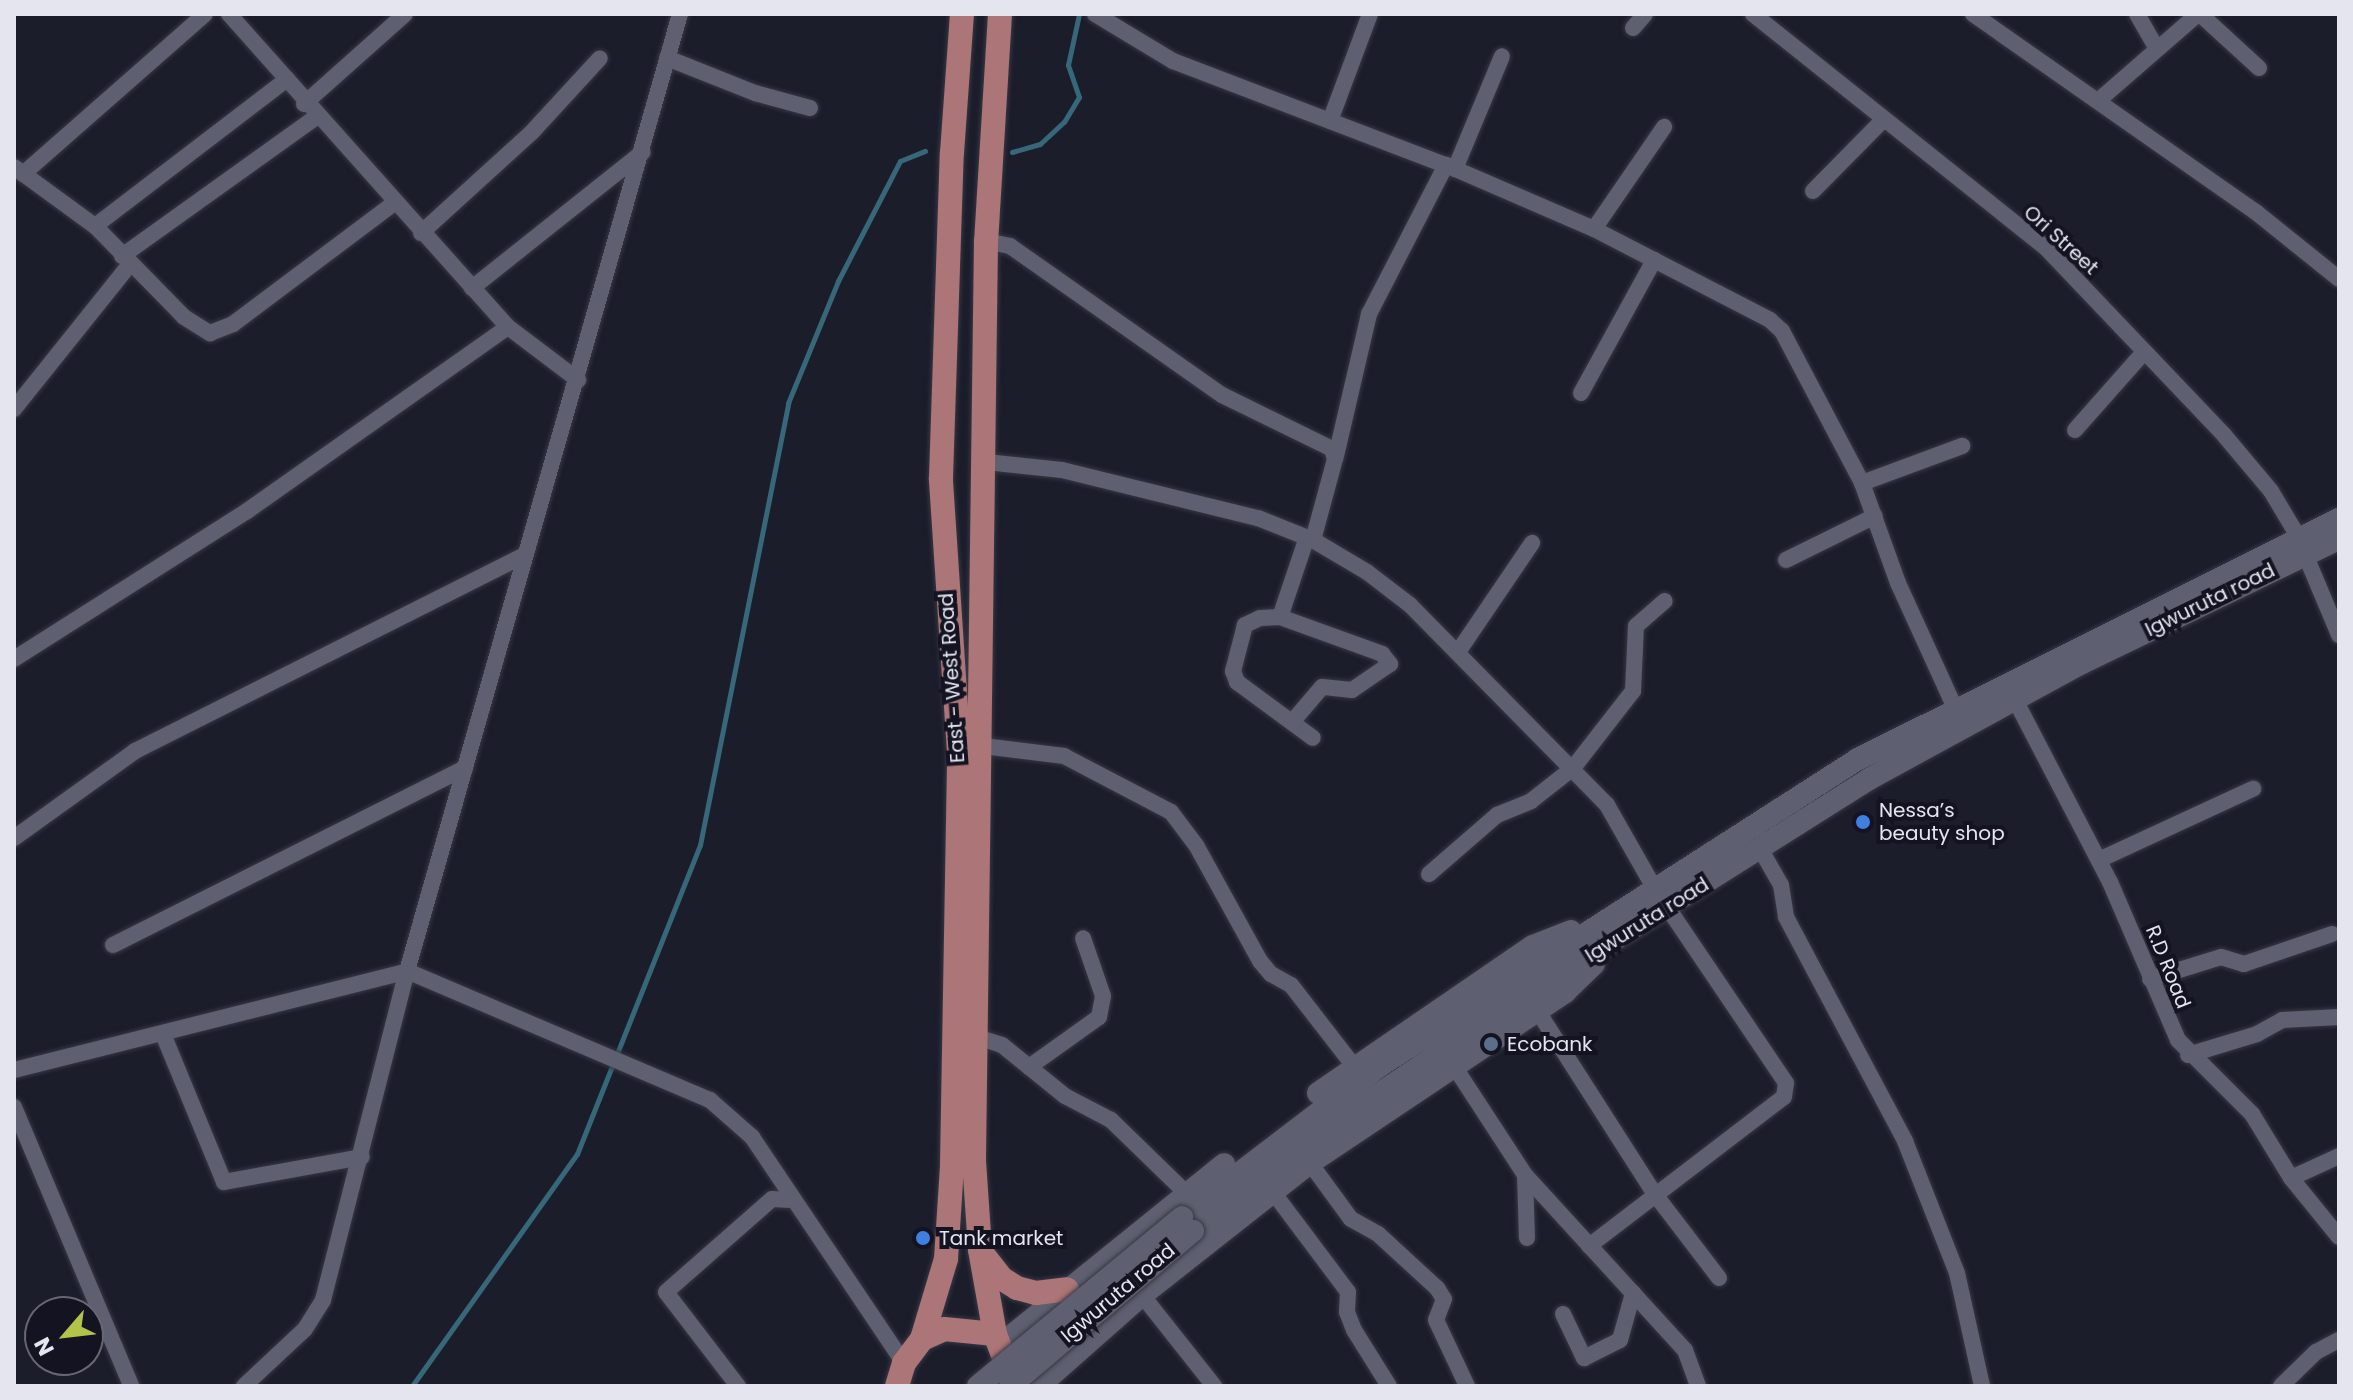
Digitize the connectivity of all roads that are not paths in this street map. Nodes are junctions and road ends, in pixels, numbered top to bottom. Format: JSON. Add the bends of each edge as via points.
{"nodes":[{"id":1,"x":205,"y":14,"type":"edge"},
{"id":2,"x":229,"y":14,"type":"edge"},
{"id":3,"x":405,"y":14,"type":"edge"},
{"id":4,"x":680,"y":14,"type":"edge"},
{"id":5,"x":962,"y":14,"type":"edge"},
{"id":6,"x":1000,"y":14,"type":"edge"},
{"id":7,"x":1095,"y":14,"type":"edge"},
{"id":8,"x":1370,"y":14,"type":"edge"},
{"id":9,"x":1645,"y":14,"type":"edge"},
{"id":10,"x":1753,"y":14,"type":"edge"},
{"id":11,"x":1973,"y":14,"type":"edge"},
{"id":12,"x":2137,"y":14,"type":"edge"},
{"id":13,"x":2199,"y":14,"type":"edge"},
{"id":14,"x":1633,"y":28,"type":"dead end"},
{"id":15,"x":2157,"y":49,"type":"junction"},
{"id":16,"x":1502,"y":56,"type":"dead end"},
{"id":17,"x":600,"y":58,"type":"dead end"},
{"id":18,"x":667,"y":58,"type":"junction"},
{"id":19,"x":2259,"y":68,"type":"dead end"},
{"id":20,"x":287,"y":79,"type":"junction"},
{"id":21,"x":2099,"y":100,"type":"junction"},
{"id":22,"x":304,"y":104,"type":"junction"},
{"id":23,"x":810,"y":108,"type":"dead end"},
{"id":24,"x":316,"y":117,"type":"junction"},
{"id":25,"x":1884,"y":119,"type":"junction"},
{"id":26,"x":1330,"y":121,"type":"junction"},
{"id":27,"x":1664,"y":127,"type":"dead end"},
{"id":28,"x":643,"y":152,"type":"junction"},
{"id":29,"x":1450,"y":167,"type":"junction"},
{"id":30,"x":19,"y":171,"type":"edge"},
{"id":31,"x":1813,"y":191,"type":"dead end"},
{"id":32,"x":394,"y":203,"type":"junction"},
{"id":33,"x":95,"y":226,"type":"junction"},
{"id":34,"x":1594,"y":229,"type":"junction"},
{"id":35,"x":421,"y":233,"type":"junction"},
{"id":36,"x":986,"y":241,"type":"junction"},
{"id":37,"x":126,"y":260,"type":"junction"},
{"id":38,"x":1654,"y":260,"type":"junction"},
{"id":39,"x":2339,"y":279,"type":"edge"},
{"id":40,"x":472,"y":288,"type":"junction"},
{"id":41,"x":508,"y":327,"type":"junction"},
{"id":42,"x":2144,"y":352,"type":"junction"},
{"id":43,"x":578,"y":380,"type":"junction"},
{"id":44,"x":1581,"y":393,"type":"dead end"},
{"id":45,"x":14,"y":409,"type":"edge"},
{"id":46,"x":2075,"y":430,"type":"dead end"},
{"id":47,"x":1962,"y":446,"type":"dead end"},
{"id":48,"x":1336,"y":456,"type":"junction"},
{"id":49,"x":986,"y":462,"type":"junction"},
{"id":50,"x":1862,"y":483,"type":"junction"},
{"id":51,"x":1875,"y":516,"type":"junction"},
{"id":52,"x":2339,"y":519,"type":"edge"},
{"id":53,"x":1310,"y":539,"type":"junction"},
{"id":54,"x":2339,"y":539,"type":"edge"},
{"id":55,"x":1532,"y":543,"type":"dead end"},
{"id":56,"x":2302,"y":546,"type":"junction"},
{"id":57,"x":523,"y":556,"type":"junction"},
{"id":58,"x":1786,"y":560,"type":"dead end"},
{"id":59,"x":1665,"y":601,"type":"dead end"},
{"id":60,"x":1280,"y":617,"type":"junction"},
{"id":61,"x":2339,"y":635,"type":"edge"},
{"id":62,"x":1458,"y":652,"type":"junction"},
{"id":63,"x":14,"y":659,"type":"edge"},
{"id":64,"x":2010,"y":689,"type":"junction"},
{"id":65,"x":1955,"y":708,"type":"junction"},
{"id":66,"x":1292,"y":722,"type":"junction"},
{"id":67,"x":1313,"y":738,"type":"dead end"},
{"id":68,"x":983,"y":746,"type":"junction"},
{"id":69,"x":465,"y":768,"type":"junction"},
{"id":70,"x":1573,"y":768,"type":"junction"},
{"id":71,"x":2253,"y":789,"type":"dead end"},
{"id":72,"x":14,"y":838,"type":"edge"},
{"id":73,"x":1761,"y":850,"type":"junction"},
{"id":74,"x":2099,"y":860,"type":"junction"},
{"id":75,"x":1429,"y":874,"type":"dead end"},
{"id":76,"x":1662,"y":899,"type":"junction"},
{"id":77,"x":966,"y":907,"type":"junction"},
{"id":78,"x":1617,"y":927,"type":"junction"},
{"id":79,"x":2332,"y":934,"type":"dead end"},
{"id":80,"x":1083,"y":938,"type":"dead end"},
{"id":81,"x":113,"y":945,"type":"dead end"},
{"id":82,"x":407,"y":971,"type":"junction"},
{"id":83,"x":2150,"y":979,"type":"junction"},
{"id":84,"x":1537,"y":1010,"type":"junction"},
{"id":85,"x":2339,"y":1017,"type":"edge"},
{"id":86,"x":163,"y":1034,"type":"junction"},
{"id":87,"x":974,"y":1036,"type":"junction"},
{"id":88,"x":2188,"y":1055,"type":"junction"},
{"id":89,"x":1353,"y":1065,"type":"junction"},
{"id":90,"x":1454,"y":1066,"type":"junction"},
{"id":91,"x":1029,"y":1067,"type":"junction"},
{"id":92,"x":14,"y":1070,"type":"edge"},
{"id":93,"x":14,"y":1107,"type":"edge"},
{"id":94,"x":2339,"y":1156,"type":"edge"},
{"id":95,"x":362,"y":1157,"type":"junction"},
{"id":96,"x":1310,"y":1163,"type":"junction"},
{"id":97,"x":1525,"y":1175,"type":"junction"},
{"id":98,"x":2291,"y":1178,"type":"junction"},
{"id":99,"x":1273,"y":1192,"type":"junction"},
{"id":100,"x":1186,"y":1193,"type":"junction"},
{"id":101,"x":1654,"y":1193,"type":"junction"},
{"id":102,"x":790,"y":1200,"type":"junction"},
{"id":103,"x":1188,"y":1224,"type":"junction"},
{"id":104,"x":2339,"y":1237,"type":"edge"},
{"id":105,"x":1527,"y":1238,"type":"dead end"},
{"id":106,"x":1589,"y":1246,"type":"junction"},
{"id":107,"x":980,"y":1250,"type":"junction"},
{"id":108,"x":1719,"y":1278,"type":"dead end"},
{"id":109,"x":1067,"y":1289,"type":"junction"},
{"id":110,"x":1633,"y":1293,"type":"junction"},
{"id":111,"x":1142,"y":1295,"type":"junction"},
{"id":112,"x":1563,"y":1314,"type":"dead end"},
{"id":113,"x":922,"y":1339,"type":"junction"},
{"id":114,"x":997,"y":1340,"type":"junction"},
{"id":115,"x":2339,"y":1340,"type":"edge"},
{"id":116,"x":900,"y":1374,"type":"edge"},
{"id":117,"x":131,"y":1386,"type":"edge"},
{"id":118,"x":244,"y":1386,"type":"edge"},
{"id":119,"x":738,"y":1386,"type":"edge"},
{"id":120,"x":978,"y":1386,"type":"edge"},
{"id":121,"x":1012,"y":1386,"type":"edge"},
{"id":122,"x":1039,"y":1386,"type":"edge"},
{"id":123,"x":1214,"y":1386,"type":"edge"},
{"id":124,"x":1389,"y":1386,"type":"edge"},
{"id":125,"x":1467,"y":1386,"type":"edge"},
{"id":126,"x":1698,"y":1386,"type":"edge"},
{"id":127,"x":1982,"y":1386,"type":"edge"},
{"id":128,"x":2281,"y":1386,"type":"edge"}],
"edges":[{"from":1,"to":30,"type":"street"},
{"from":2,"to":20,"type":"street"},
{"from":3,"to":22,"type":"street"},
{"from":4,"to":18,"type":"street"},
{"from":5,"to":77,"type":"main road","name":"East - West Road","via":[[941,478]]},
{"from":6,"to":36,"type":"main road","name":"East - West Road"},
{"from":7,"to":26,"type":"street","via":[[1173,61]]},
{"from":8,"to":26,"type":"street"},
{"from":9,"to":14,"type":"street"},
{"from":10,"to":25,"type":"street","name":"Ori Street"},
{"from":11,"to":21,"type":"street"},
{"from":12,"to":15,"type":"street"},
{"from":13,"to":15,"type":"street"},
{"from":13,"to":19,"type":"street"},
{"from":15,"to":21,"type":"street"},
{"from":16,"to":29,"type":"street"},
{"from":17,"to":35,"type":"street","via":[[532,132]]},
{"from":18,"to":23,"type":"street"},
{"from":18,"to":28,"type":"street"},
{"from":20,"to":22,"type":"street"},
{"from":20,"to":33,"type":"street"},
{"from":21,"to":39,"type":"street"},
{"from":22,"to":24,"type":"street"},
{"from":24,"to":32,"type":"street"},
{"from":24,"to":37,"type":"street"},
{"from":25,"to":31,"type":"street"},
{"from":25,"to":42,"type":"street","name":"Ori Street","via":[[2046,248]]},
{"from":26,"to":29,"type":"street"},
{"from":27,"to":34,"type":"street"},
{"from":28,"to":40,"type":"street"},
{"from":28,"to":43,"type":"street"},
{"from":29,"to":34,"type":"street"},
{"from":29,"to":48,"type":"street","via":[[1369,314]]},
{"from":30,"to":33,"type":"street"},
{"from":32,"to":35,"type":"street"},
{"from":32,"to":37,"type":"street","via":[[216,332],[202,331],[184,317]]},
{"from":33,"to":37,"type":"street"},
{"from":34,"to":38,"type":"street"},
{"from":35,"to":40,"type":"street"},
{"from":36,"to":48,"type":"street","via":[[1010,246],[1222,395],[1326,445]]},
{"from":36,"to":49,"type":"main road","name":"East - West Road"},
{"from":37,"to":45,"type":"street"},
{"from":38,"to":44,"type":"street"},
{"from":38,"to":50,"type":"street","via":[[1782,331]]},
{"from":40,"to":41,"type":"street"},
{"from":41,"to":43,"type":"street"},
{"from":41,"to":63,"type":"street","via":[[247,511]]},
{"from":42,"to":46,"type":"street"},
{"from":42,"to":56,"type":"street","name":"Ori Street","via":[[2271,491]]},
{"from":43,"to":57,"type":"street"},
{"from":47,"to":50,"type":"street"},
{"from":48,"to":53,"type":"street"},
{"from":49,"to":53,"type":"street","via":[[1062,470],[1155,491]]},
{"from":49,"to":68,"type":"main road","name":"East - West Road"},
{"from":50,"to":51,"type":"street"},
{"from":51,"to":58,"type":"street"},
{"from":51,"to":65,"type":"street","via":[[1898,583]]},
{"from":52,"to":56,"type":"main road","name":"Igwuruta road"},
{"from":53,"to":60,"type":"street"},
{"from":53,"to":62,"type":"street","via":[[1367,572]]},
{"from":54,"to":56,"type":"main road","name":"Igwuruta road"},
{"from":55,"to":62,"type":"street"},
{"from":56,"to":61,"type":"street","name":"Ori Street"},
{"from":56,"to":64,"type":"main road","name":"Igwuruta road"},
{"from":57,"to":69,"type":"street"},
{"from":57,"to":72,"type":"street","via":[[135,751]]},
{"from":59,"to":70,"type":"street","via":[[1636,626],[1633,691]]},
{"from":60,"to":66,"type":"street","via":[[1245,625],[1233,671],[1237,682]]},
{"from":60,"to":66,"type":"street","via":[[1382,654],[1390,664],[1352,690],[1322,687]]},
{"from":62,"to":70,"type":"street"},
{"from":64,"to":65,"type":"main road","name":"Igwuruta road"},
{"from":64,"to":73,"type":"main road","name":"Igwuruta road"},
{"from":64,"to":74,"type":"street","name":"R.D Road"},
{"from":65,"to":76,"type":"main road","name":"Igwuruta road","via":[[1858,759]]},
{"from":66,"to":67,"type":"street"},
{"from":68,"to":77,"type":"main road","name":"East - West Road"},
{"from":68,"to":89,"type":"street","via":[[1064,756],[1171,812],[1235,910],[1260,961],[1291,985]]},
{"from":69,"to":81,"type":"street"},
{"from":69,"to":82,"type":"street"},
{"from":70,"to":75,"type":"street","via":[[1531,801],[1497,815]]},
{"from":70,"to":76,"type":"street","via":[[1607,805]]},
{"from":71,"to":74,"type":"street"},
{"from":73,"to":76,"type":"main road","name":"Igwuruta road"},
{"from":73,"to":127,"type":"street","via":[[1781,885],[1786,917],[1905,1141],[1957,1273]]},
{"from":74,"to":83,"type":"street","name":"R.D Road"},
{"from":76,"to":78,"type":"main road","name":"Igwuruta road"},
{"from":76,"to":101,"type":"street","via":[[1786,1083],[1784,1097]]},
{"from":77,"to":87,"type":"main road","name":"East - West Road"},
{"from":77,"to":113,"type":"main road","name":"East - West Road","via":[[946,1259]]},
{"from":78,"to":84,"type":"main road","via":[[1565,992]]},
{"from":78,"to":89,"type":"main road","via":[[1533,946]]},
{"from":78,"to":103,"type":"main road","name":"Igwuruta road"},
{"from":79,"to":83,"type":"street","via":[[2244,964],[2221,957]]},
{"from":80,"to":91,"type":"street","via":[[1103,996],[1099,1017]]},
{"from":82,"to":86,"type":"street"},
{"from":82,"to":95,"type":"street"},
{"from":82,"to":102,"type":"street","via":[[710,1100],[752,1137]]},
{"from":83,"to":88,"type":"street","name":"R.D Road"},
{"from":84,"to":90,"type":"main road"},
{"from":84,"to":101,"type":"street"},
{"from":85,"to":88,"type":"street","via":[[2282,1020],[2257,1034]]},
{"from":86,"to":92,"type":"street"},
{"from":86,"to":95,"type":"street","via":[[224,1182]]},
{"from":87,"to":91,"type":"street","via":[[989,1036]]},
{"from":87,"to":107,"type":"main road","name":"East - West Road"},
{"from":88,"to":98,"type":"street","name":"R.D Road","via":[[2252,1114]]},
{"from":89,"to":100,"type":"main road"},
{"from":90,"to":96,"type":"main road"},
{"from":90,"to":97,"type":"street"},
{"from":91,"to":100,"type":"street","via":[[1065,1096],[1111,1120]]},
{"from":93,"to":117,"type":"street"},
{"from":94,"to":98,"type":"street"},
{"from":95,"to":118,"type":"street","via":[[318,1310]]},
{"from":96,"to":99,"type":"main road"},
{"from":96,"to":125,"type":"street","via":[[1351,1219],[1378,1234],[1437,1288],[1444,1299],[1436,1320]]},
{"from":97,"to":105,"type":"street"},
{"from":97,"to":106,"type":"street"},
{"from":98,"to":104,"type":"street","name":"R.D Road"},
{"from":99,"to":111,"type":"main road"},
{"from":99,"to":124,"type":"street","via":[[1348,1292],[1347,1312],[1354,1330]]},
{"from":100,"to":109,"type":"main road"},
{"from":101,"to":106,"type":"street"},
{"from":101,"to":108,"type":"street"},
{"from":102,"to":116,"type":"street"},
{"from":102,"to":119,"type":"street","via":[[772,1199],[666,1292]]},
{"from":103,"to":120,"type":"main road","bridge":true},
{"from":103,"to":121,"type":"main road","name":"Igwuruta road","bridge":true},
{"from":106,"to":110,"type":"street"},
{"from":107,"to":109,"type":"main road","via":[[1001,1278],[1017,1288],[1036,1293]]},
{"from":107,"to":114,"type":"main road","name":"East - West Road"},
{"from":109,"to":114,"type":"main road"},
{"from":110,"to":112,"type":"street","via":[[1620,1340],[1584,1358]]},
{"from":110,"to":126,"type":"street","via":[[1691,1358]]},
{"from":111,"to":122,"type":"main road"},
{"from":111,"to":123,"type":"street"},
{"from":113,"to":114,"type":"main road","via":[[944,1329]]},
{"from":113,"to":116,"type":"main road"},
{"from":114,"to":121,"type":"main road","name":"East - West Road"},
{"from":115,"to":128,"type":"street","via":[[2316,1352]]}]}
